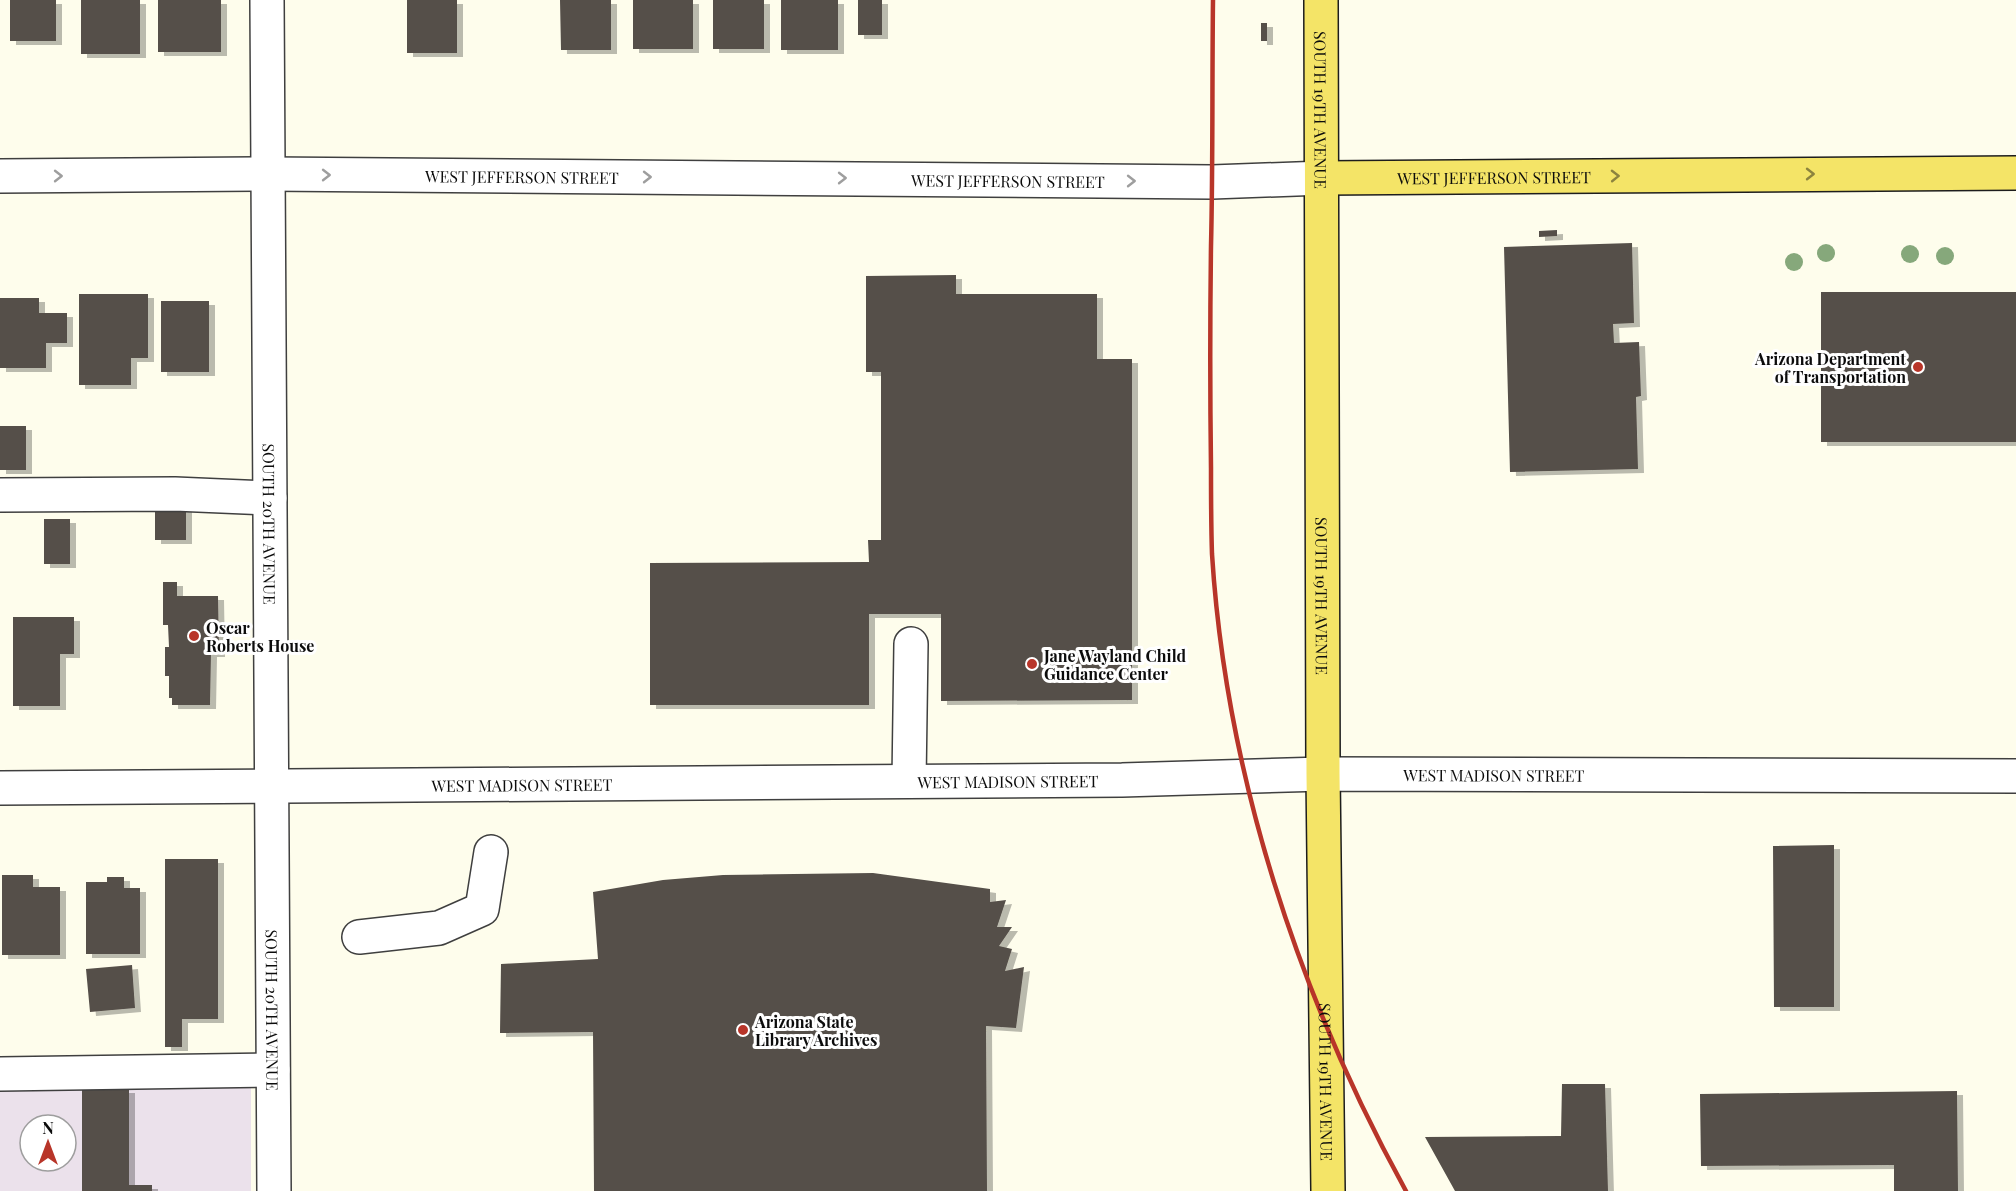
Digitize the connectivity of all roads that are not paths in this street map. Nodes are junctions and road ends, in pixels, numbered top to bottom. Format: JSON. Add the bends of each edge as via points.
{"nodes":[{"id":1,"x":267,"y":0,"type":"edge"},
{"id":2,"x":1321,"y":0,"type":"edge"},
{"id":3,"x":2016,"y":173,"type":"edge"},
{"id":4,"x":268,"y":174,"type":"junction"},
{"id":5,"x":0,"y":176,"type":"edge"},
{"id":6,"x":1323,"y":178,"type":"junction"},
{"id":7,"x":0,"y":495,"type":"edge"},
{"id":8,"x":270,"y":498,"type":"junction"},
{"id":9,"x":911,"y":644,"type":"dead end"},
{"id":10,"x":1323,"y":774,"type":"junction"},
{"id":11,"x":2016,"y":776,"type":"edge"},
{"id":12,"x":909,"y":781,"type":"junction"},
{"id":13,"x":271,"y":786,"type":"junction"},
{"id":14,"x":0,"y":788,"type":"edge"},
{"id":15,"x":491,"y":852,"type":"dead end"},
{"id":16,"x":359,"y":937,"type":"dead end"},
{"id":17,"x":273,"y":1070,"type":"junction"},
{"id":18,"x":0,"y":1074,"type":"edge"},
{"id":19,"x":274,"y":1191,"type":"edge"},
{"id":20,"x":1328,"y":1191,"type":"edge"}],
"edges":[{"from":1,"to":4,"type":"street","name":"SOUTH 20TH AVENUE"},
{"from":2,"to":6,"type":"main road","name":"SOUTH 19TH AVENUE"},
{"from":6,"to":3,"type":"main road","name":"WEST JEFFERSON STREET","one_way":true},
{"from":5,"to":4,"type":"street","name":"WEST JEFFERSON STREET","one_way":true},
{"from":4,"to":6,"type":"street","name":"WEST JEFFERSON STREET","one_way":true,"via":[[1212,182]]},
{"from":4,"to":8,"type":"street","name":"SOUTH 20TH AVENUE"},
{"from":6,"to":10,"type":"main road","name":"SOUTH 19TH AVENUE"},
{"from":7,"to":8,"type":"street"},
{"from":8,"to":13,"type":"street","name":"SOUTH 20TH AVENUE"},
{"from":9,"to":12,"type":"street"},
{"from":10,"to":11,"type":"street","name":"WEST MADISON STREET"},
{"from":10,"to":12,"type":"street","name":"WEST MADISON STREET"},
{"from":10,"to":20,"type":"main road","name":"SOUTH 19TH AVENUE"},
{"from":12,"to":13,"type":"street","name":"WEST MADISON STREET"},
{"from":13,"to":14,"type":"street","name":"WEST MADISON STREET"},
{"from":13,"to":17,"type":"street","name":"SOUTH 20TH AVENUE"},
{"from":15,"to":16,"type":"street","via":[[482,909],[439,928]]},
{"from":17,"to":18,"type":"street"},
{"from":17,"to":19,"type":"street","name":"SOUTH 20TH AVENUE"}]}
